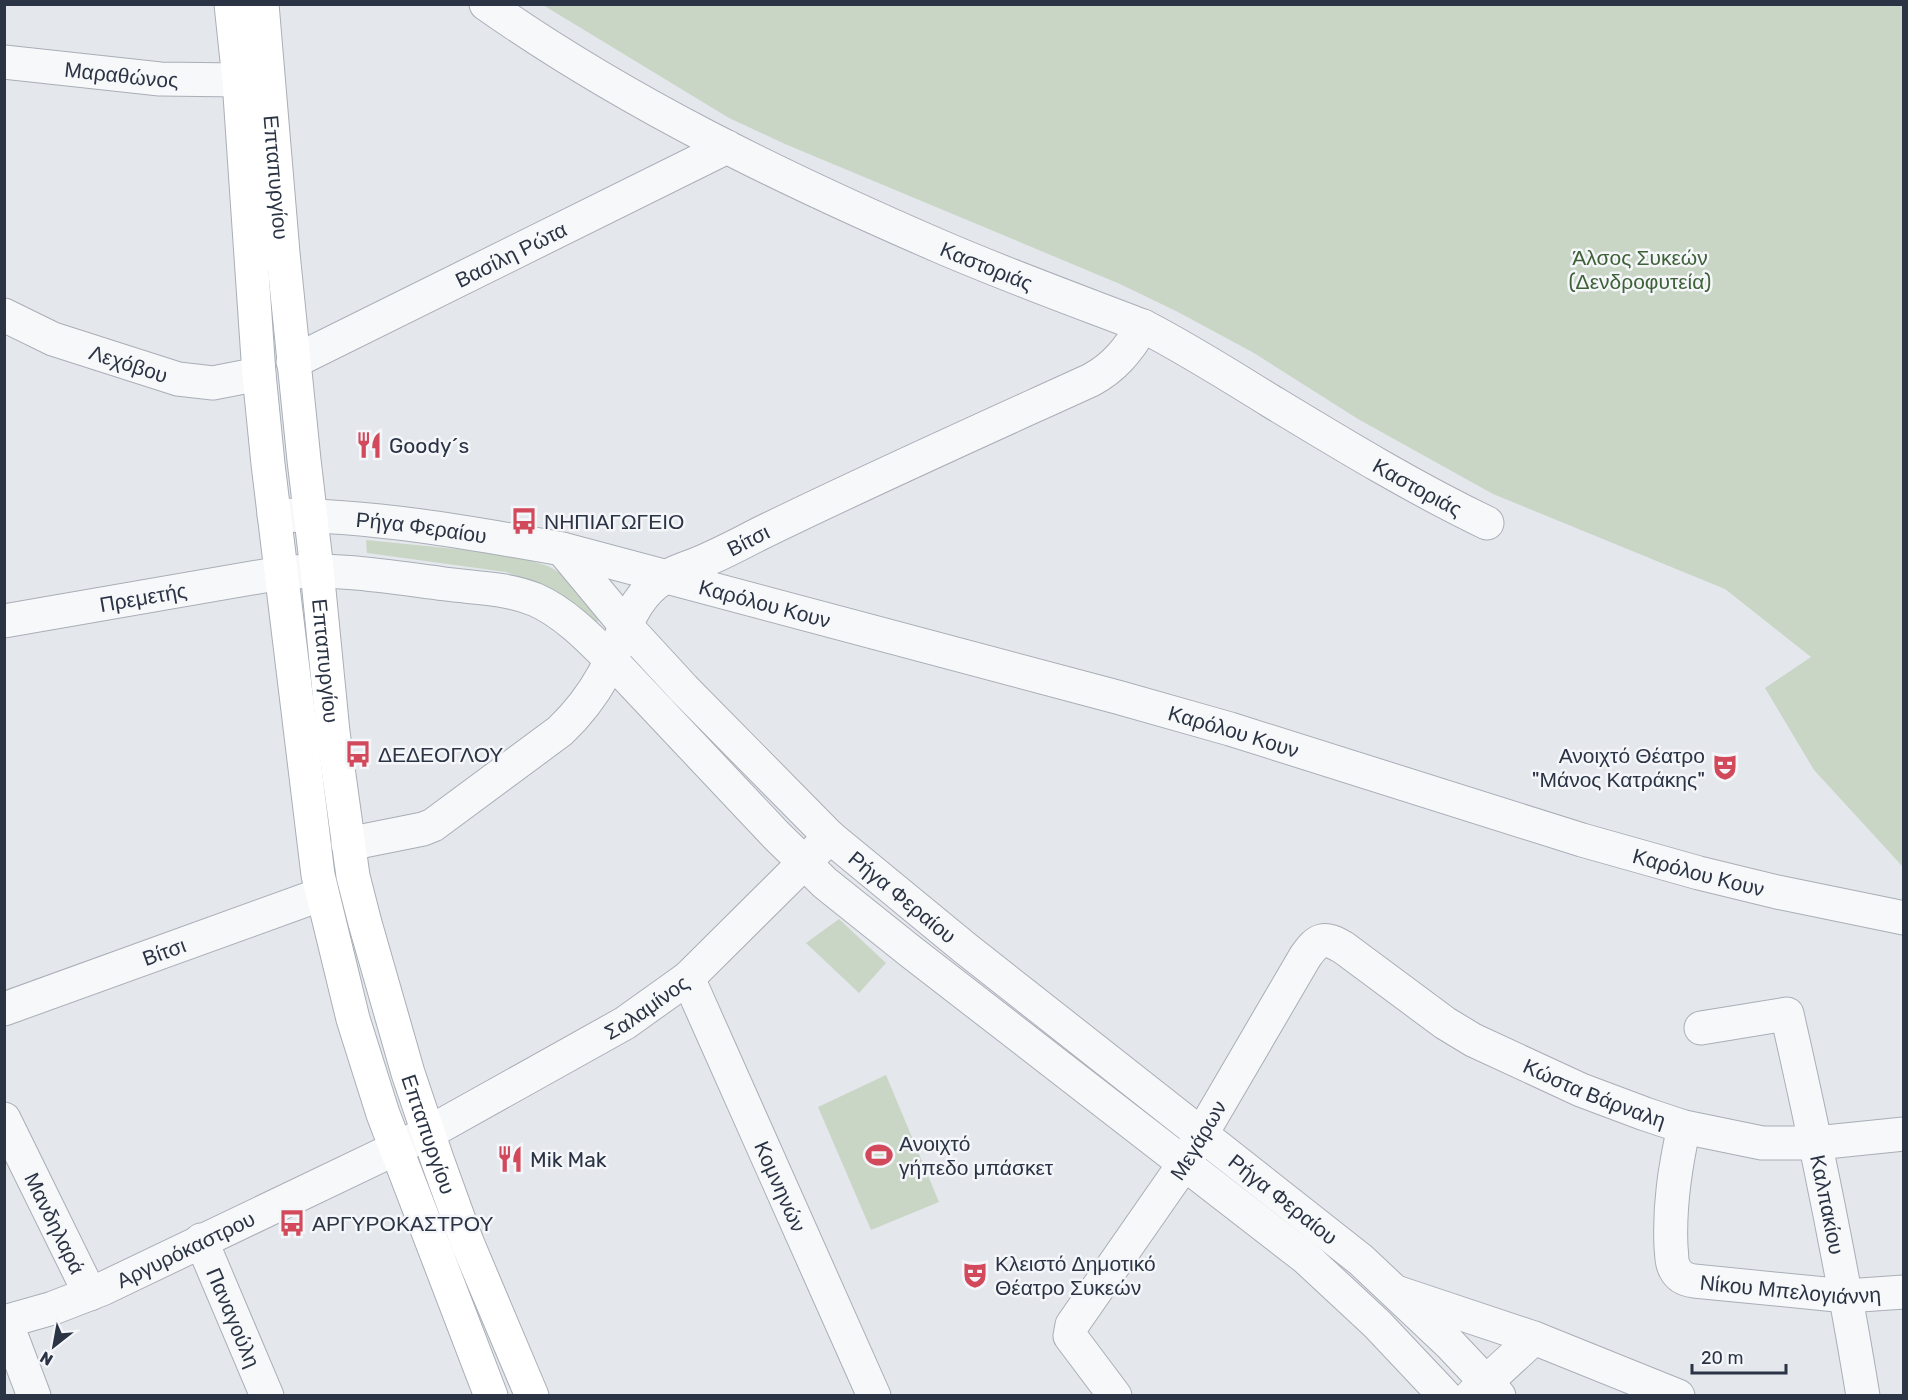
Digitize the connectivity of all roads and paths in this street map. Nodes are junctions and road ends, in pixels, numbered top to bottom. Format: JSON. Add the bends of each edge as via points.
{"nodes":[{"id":1,"x":231,"y":4,"type":"edge"},
{"id":2,"x":262,"y":4,"type":"edge"},
{"id":3,"x":486,"y":4,"type":"edge"},
{"id":4,"x":4,"y":62,"type":"edge"},
{"id":5,"x":239,"y":80,"type":"junction"},
{"id":6,"x":727,"y":147,"type":"junction"},
{"id":7,"x":4,"y":315,"type":"edge"},
{"id":8,"x":1143,"y":326,"type":"junction"},
{"id":9,"x":293,"y":362,"type":"junction"},
{"id":10,"x":259,"y":374,"type":"junction"},
{"id":11,"x":274,"y":514,"type":"junction"},
{"id":12,"x":310,"y":515,"type":"junction"},
{"id":13,"x":1487,"y":523,"type":"dead end"},
{"id":14,"x":562,"y":549,"type":"junction"},
{"id":15,"x":317,"y":570,"type":"junction"},
{"id":16,"x":281,"y":573,"type":"junction"},
{"id":17,"x":669,"y":576,"type":"junction"},
{"id":18,"x":4,"y":621,"type":"edge"},
{"id":19,"x":626,"y":626,"type":"junction"},
{"id":20,"x":611,"y":660,"type":"junction"},
{"id":21,"x":830,"y":837,"type":"junction"},
{"id":22,"x":348,"y":843,"type":"junction"},
{"id":23,"x":803,"y":863,"type":"junction"},
{"id":24,"x":322,"y":894,"type":"junction"},
{"id":25,"x":1904,"y":918,"type":"edge"},
{"id":26,"x":1321,"y":940,"type":"joint"},
{"id":27,"x":688,"y":978,"type":"junction"},
{"id":28,"x":4,"y":1009,"type":"edge"},
{"id":29,"x":1701,"y":1028,"type":"dead end"},
{"id":30,"x":1684,"y":1127,"type":"junction"},
{"id":31,"x":428,"y":1133,"type":"junction"},
{"id":32,"x":1203,"y":1134,"type":"junction"},
{"id":33,"x":1904,"y":1134,"type":"edge"},
{"id":34,"x":9,"y":1139,"type":"edge"},
{"id":35,"x":1816,"y":1143,"type":"junction"},
{"id":36,"x":397,"y":1149,"type":"junction"},
{"id":37,"x":1184,"y":1164,"type":"junction"},
{"id":38,"x":201,"y":1240,"type":"junction"},
{"id":39,"x":1396,"y":1292,"type":"junction"},
{"id":40,"x":1904,"y":1292,"type":"edge"},
{"id":41,"x":90,"y":1294,"type":"junction"},
{"id":42,"x":1846,"y":1296,"type":"junction"},
{"id":43,"x":5,"y":1322,"type":"edge"},
{"id":44,"x":1534,"y":1338,"type":"junction"},
{"id":45,"x":1485,"y":1391,"type":"edge"},
{"id":46,"x":34,"y":1395,"type":"edge"},
{"id":47,"x":267,"y":1395,"type":"edge"},
{"id":48,"x":491,"y":1395,"type":"edge"},
{"id":49,"x":532,"y":1395,"type":"edge"},
{"id":50,"x":874,"y":1395,"type":"edge"},
{"id":51,"x":1115,"y":1395,"type":"edge"},
{"id":52,"x":1445,"y":1395,"type":"edge"},
{"id":53,"x":1678,"y":1395,"type":"edge"},
{"id":54,"x":1863,"y":1395,"type":"edge"}],
"edges":[{"from":1,"to":5,"type":"main road","name":"Επταπυργίου"},
{"from":2,"to":9,"type":"main road","name":"Επταπυργίου"},
{"from":3,"to":6,"type":"street","name":"Καστοριάς","via":[[614,86]]},
{"from":4,"to":5,"type":"street","name":"Μαραθώνος","via":[[160,79]]},
{"from":5,"to":10,"type":"main road","name":"Επταπυργίου"},
{"from":6,"to":8,"type":"street","name":"Καστοριάς","via":[[940,247]]},
{"from":6,"to":9,"type":"street","name":"Βασίλη Ρώτα"},
{"from":7,"to":10,"type":"street","name":"Λεχόβου","via":[[53,339],[178,380],[213,383]]},
{"from":8,"to":13,"type":"street","name":"Καστοριάς","via":[[1330,437]]},
{"from":8,"to":17,"type":"street","name":"Βίτσι","via":[[1120,360],[1091,380]]},
{"from":9,"to":12,"type":"main road","name":"Επταπυργίου"},
{"from":10,"to":11,"type":"main road","name":"Επταπυργίου"},
{"from":11,"to":12,"type":"street","name":"Ρήγα Φεραίου"},
{"from":11,"to":16,"type":"main road","name":"Επταπυργίου"},
{"from":12,"to":14,"type":"street","name":"Ρήγα Φεραίου","via":[[423,526]]},
{"from":12,"to":15,"type":"main road","name":"Επταπυργίου"},
{"from":14,"to":17,"type":"street","name":"Καρόλου Κουν"},
{"from":14,"to":19,"type":"street","name":"Ρήγα Φεραίου"},
{"from":15,"to":16,"type":"street","name":"Ρήγα Φεραίου"},
{"from":15,"to":20,"type":"street","name":"Ρήγα Φεραίου","via":[[520,595],[559,615]]},
{"from":15,"to":22,"type":"main road","name":"Επταπυργίου"},
{"from":16,"to":18,"type":"street","name":"Πρεμετής"},
{"from":16,"to":24,"type":"main road","name":"Επταπυργίου"},
{"from":17,"to":19,"type":"street","name":"Βίτσι","via":[[645,594]]},
{"from":17,"to":25,"type":"street","name":"Καρόλου Κουν","via":[[1128,700],[1699,873]]},
{"from":19,"to":20,"type":"street","name":"Βίτσι"},
{"from":19,"to":21,"type":"street","name":"Ρήγα Φεραίου"},
{"from":20,"to":22,"type":"street","name":"Βίτσι","via":[[588,701],[560,732],[442,819],[423,829]]},
{"from":20,"to":23,"type":"street","name":"Ρήγα Φεραίου"},
{"from":21,"to":23,"type":"street","name":"Σαλαμίνος"},
{"from":21,"to":32,"type":"street","name":"Ρήγα Φεραίου"},
{"from":22,"to":31,"type":"main road","name":"Επταπυργίου","via":[[357,896]]},
{"from":23,"to":27,"type":"street","name":"Σαλαμίνος"},
{"from":23,"to":37,"type":"street","name":"Ρήγα Φεραίου"},
{"from":24,"to":28,"type":"street","name":"Βίτσι"},
{"from":24,"to":36,"type":"main road","name":"Επταπυργίου","via":[[357,1030]]},
{"from":26,"to":30,"type":"street","name":"Κώστα Βάρναλη","via":[[1344,948],[1445,1023],[1483,1045],[1613,1104]]},
{"from":26,"to":32,"type":"street","name":"Μεγάρων","via":[[1305,957]]},
{"from":27,"to":31,"type":"street","name":"Σαλαμίνος","via":[[612,1032]]},
{"from":27,"to":50,"type":"street","name":"Κομνηνών"},
{"from":29,"to":35,"type":"street","name":"Καλπακίου","via":[[1787,1014]]},
{"from":30,"to":35,"type":"street","name":"Κώστα Βάρναλη","via":[[1748,1141]]},
{"from":30,"to":42,"type":"street","name":"Νίκου Μπελογιάννη","via":[[1670,1206],[1672,1263],[1679,1275],[1694,1281]]},
{"from":31,"to":36,"type":"street","name":"Αργυρόκαστρου"},
{"from":31,"to":49,"type":"main road","name":"Επταπυργίου","via":[[467,1242]]},
{"from":32,"to":37,"type":"street","name":"Μεγάρων"},
{"from":32,"to":39,"type":"street","name":"Ρήγα Φεραίου"},
{"from":33,"to":35,"type":"street","name":"Κώστα Βάρναλη"},
{"from":34,"to":41,"type":"street","name":"Μανδηλαρά"},
{"from":35,"to":42,"type":"street","name":"Καλπακίου"},
{"from":36,"to":38,"type":"street","name":"Αργυρόκαστρου"},
{"from":36,"to":48,"type":"main road","name":"Επταπυργίου"},
{"from":37,"to":51,"type":"street","name":"Μεγάρων","via":[[1072,1325],[1070,1336]]},
{"from":37,"to":52,"type":"street","name":"Ρήγα Φεραίου","via":[[1314,1265]]},
{"from":38,"to":41,"type":"street","name":"Αργυρόκαστρου"},
{"from":38,"to":47,"type":"street","name":"Παναγούλη"},
{"from":39,"to":44,"type":"street"},
{"from":39,"to":45,"type":"street","name":"Ρήγα Φεραίου"},
{"from":40,"to":42,"type":"street","name":"Νίκου Μπελογιάννη"},
{"from":41,"to":43,"type":"street","name":"Αργυρόκαστρου"},
{"from":42,"to":54,"type":"street","name":"Καλπακίου"},
{"from":43,"to":46,"type":"street"},
{"from":44,"to":45,"type":"street"},
{"from":44,"to":53,"type":"street"}]}
